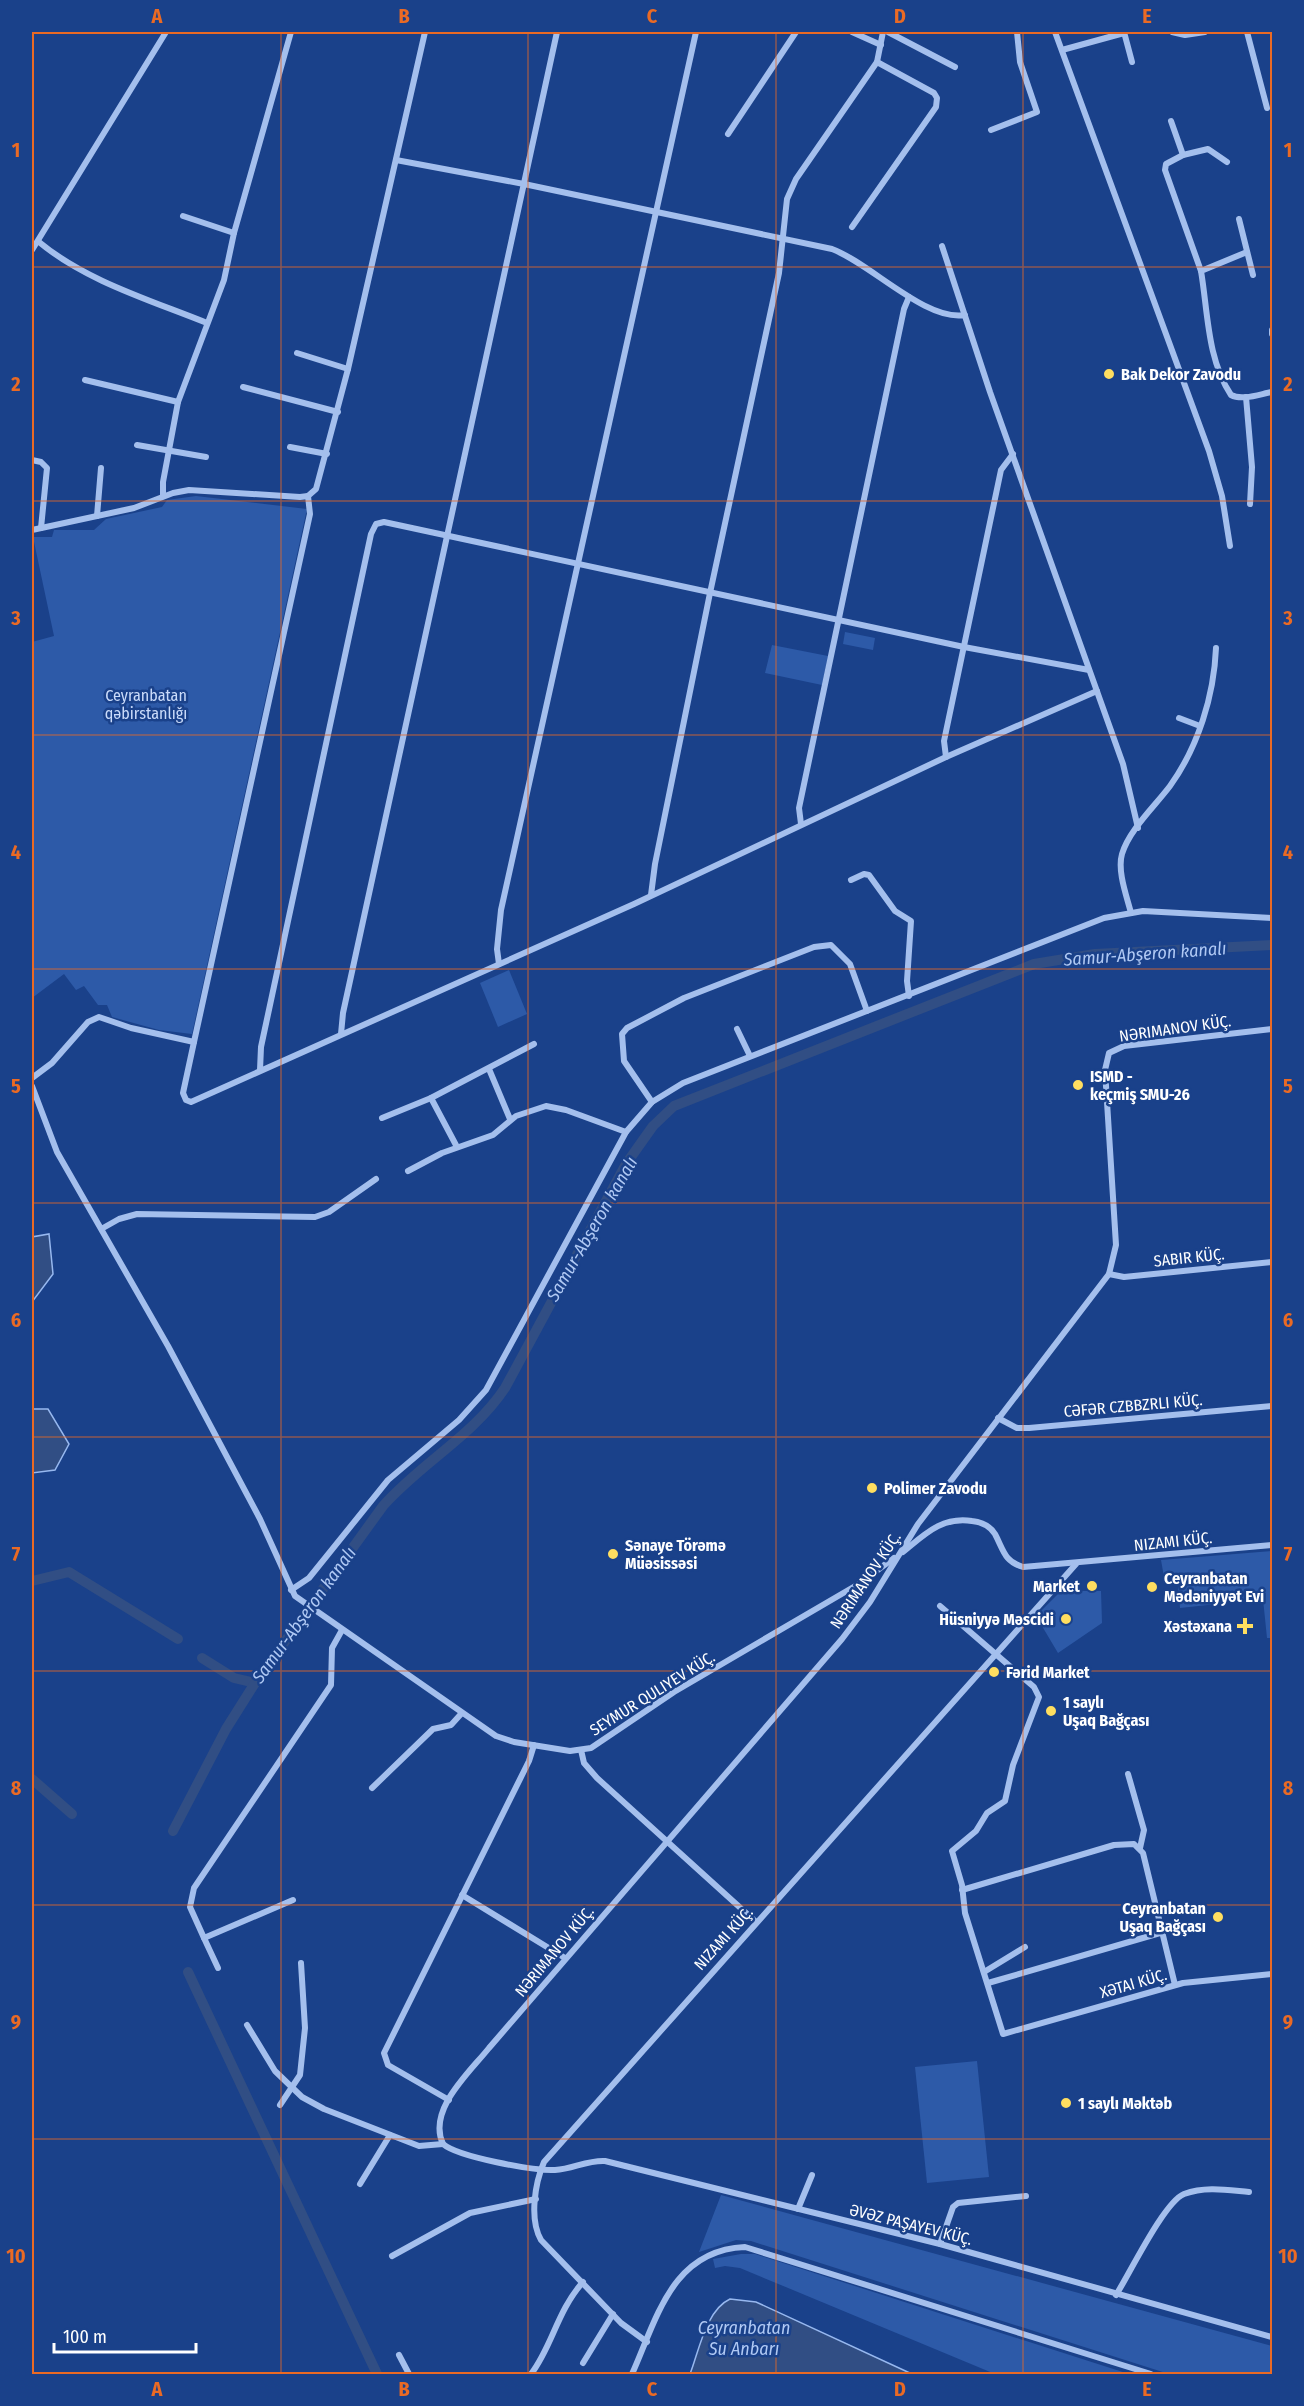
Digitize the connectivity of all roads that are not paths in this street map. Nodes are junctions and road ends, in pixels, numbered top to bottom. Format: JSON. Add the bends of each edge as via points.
{"nodes":[{"id":1,"x":166,"y":32,"type":"edge"},
{"id":2,"x":291,"y":32,"type":"edge"},
{"id":3,"x":425,"y":32,"type":"edge"},
{"id":4,"x":557,"y":32,"type":"edge"},
{"id":5,"x":696,"y":32,"type":"edge"},
{"id":6,"x":796,"y":32,"type":"edge"},
{"id":7,"x":852,"y":32,"type":"edge"},
{"id":8,"x":883,"y":32,"type":"edge"},
{"id":9,"x":888,"y":32,"type":"edge"},
{"id":10,"x":1017,"y":32,"type":"edge"},
{"id":11,"x":1055,"y":32,"type":"edge"},
{"id":12,"x":1124,"y":32,"type":"edge"},
{"id":13,"x":1172,"y":32,"type":"edge"},
{"id":14,"x":1205,"y":32,"type":"edge"},
{"id":15,"x":1247,"y":32,"type":"edge"},
{"id":16,"x":881,"y":45,"type":"junction"},
{"id":17,"x":1062,"y":50,"type":"junction"},
{"id":18,"x":876,"y":62,"type":"junction"},
{"id":19,"x":1132,"y":62,"type":"dead end"},
{"id":20,"x":956,"y":67,"type":"dead end"},
{"id":21,"x":1267,"y":108,"type":"dead end"},
{"id":22,"x":1171,"y":122,"type":"dead end"},
{"id":23,"x":991,"y":130,"type":"dead end"},
{"id":24,"x":728,"y":134,"type":"dead end"},
{"id":25,"x":1183,"y":155,"type":"junction"},
{"id":26,"x":396,"y":160,"type":"junction"},
{"id":27,"x":1227,"y":162,"type":"dead end"},
{"id":28,"x":524,"y":184,"type":"junction"},
{"id":29,"x":656,"y":213,"type":"junction"},
{"id":30,"x":183,"y":216,"type":"dead end"},
{"id":31,"x":1239,"y":219,"type":"dead end"},
{"id":32,"x":852,"y":227,"type":"dead end"},
{"id":33,"x":234,"y":233,"type":"junction"},
{"id":34,"x":783,"y":238,"type":"junction"},
{"id":35,"x":39,"y":242,"type":"junction"},
{"id":36,"x":942,"y":246,"type":"dead end"},
{"id":37,"x":32,"y":250,"type":"edge"},
{"id":38,"x":1247,"y":252,"type":"junction"},
{"id":39,"x":1202,"y":272,"type":"junction"},
{"id":40,"x":1253,"y":275,"type":"dead end"},
{"id":41,"x":909,"y":297,"type":"junction"},
{"id":42,"x":965,"y":315,"type":"junction"},
{"id":43,"x":207,"y":323,"type":"junction"},
{"id":44,"x":297,"y":353,"type":"dead end"},
{"id":45,"x":348,"y":369,"type":"junction"},
{"id":46,"x":85,"y":381,"type":"dead end"},
{"id":47,"x":243,"y":387,"type":"dead end"},
{"id":48,"x":1272,"y":392,"type":"edge"},
{"id":49,"x":1246,"y":397,"type":"junction"},
{"id":50,"x":178,"y":402,"type":"junction"},
{"id":51,"x":338,"y":412,"type":"junction"},
{"id":52,"x":137,"y":445,"type":"dead end"},
{"id":53,"x":290,"y":447,"type":"dead end"},
{"id":54,"x":168,"y":451,"type":"junction"},
{"id":55,"x":327,"y":454,"type":"junction"},
{"id":56,"x":1013,"y":454,"type":"junction"},
{"id":57,"x":206,"y":458,"type":"dead end"},
{"id":58,"x":32,"y":460,"type":"edge"},
{"id":59,"x":102,"y":468,"type":"dead end"},
{"id":60,"x":163,"y":496,"type":"junction"},
{"id":61,"x":308,"y":496,"type":"junction"},
{"id":62,"x":1250,"y":504,"type":"dead end"},
{"id":63,"x":98,"y":516,"type":"junction"},
{"id":64,"x":41,"y":528,"type":"junction"},
{"id":65,"x":32,"y":530,"type":"edge"},
{"id":66,"x":447,"y":537,"type":"junction"},
{"id":67,"x":1230,"y":546,"type":"dead end"},
{"id":68,"x":578,"y":566,"type":"junction"},
{"id":69,"x":710,"y":593,"type":"junction"},
{"id":70,"x":840,"y":619,"type":"junction"},
{"id":71,"x":964,"y":647,"type":"junction"},
{"id":72,"x":1216,"y":648,"type":"dead end"},
{"id":73,"x":1089,"y":670,"type":"junction"},
{"id":74,"x":1097,"y":691,"type":"junction"},
{"id":75,"x":1179,"y":718,"type":"dead end"},
{"id":76,"x":1200,"y":726,"type":"junction"},
{"id":77,"x":946,"y":757,"type":"junction"},
{"id":78,"x":801,"y":824,"type":"junction"},
{"id":79,"x":1138,"y":828,"type":"junction"},
{"id":80,"x":851,"y":880,"type":"dead end"},
{"id":81,"x":651,"y":895,"type":"junction"},
{"id":82,"x":1131,"y":913,"type":"junction"},
{"id":83,"x":1272,"y":918,"type":"edge"},
{"id":84,"x":499,"y":964,"type":"junction"},
{"id":85,"x":909,"y":996,"type":"junction"},
{"id":86,"x":867,"y":1011,"type":"junction"},
{"id":87,"x":737,"y":1029,"type":"dead end"},
{"id":88,"x":1272,"y":1029,"type":"edge"},
{"id":89,"x":341,"y":1034,"type":"junction"},
{"id":90,"x":194,"y":1042,"type":"junction"},
{"id":91,"x":534,"y":1044,"type":"dead end"},
{"id":92,"x":750,"y":1056,"type":"junction"},
{"id":93,"x":489,"y":1069,"type":"junction"},
{"id":94,"x":260,"y":1070,"type":"junction"},
{"id":95,"x":32,"y":1078,"type":"edge"},
{"id":96,"x":32,"y":1086,"type":"edge"},
{"id":97,"x":431,"y":1098,"type":"junction"},
{"id":98,"x":652,"y":1102,"type":"junction"},
{"id":99,"x":382,"y":1118,"type":"dead end"},
{"id":100,"x":510,"y":1119,"type":"junction"},
{"id":101,"x":626,"y":1132,"type":"junction"},
{"id":102,"x":457,"y":1148,"type":"junction"},
{"id":103,"x":408,"y":1171,"type":"dead end"},
{"id":104,"x":376,"y":1179,"type":"dead end"},
{"id":105,"x":103,"y":1228,"type":"junction"},
{"id":106,"x":1272,"y":1262,"type":"edge"},
{"id":107,"x":1109,"y":1274,"type":"junction"},
{"id":108,"x":1272,"y":1406,"type":"edge"},
{"id":109,"x":998,"y":1418,"type":"junction"},
{"id":110,"x":1272,"y":1545,"type":"edge"},
{"id":111,"x":899,"y":1555,"type":"junction"},
{"id":112,"x":1076,"y":1564,"type":"junction"},
{"id":113,"x":291,"y":1590,"type":"junction"},
{"id":114,"x":940,"y":1606,"type":"dead end"},
{"id":115,"x":342,"y":1630,"type":"junction"},
{"id":116,"x":996,"y":1655,"type":"junction"},
{"id":117,"x":461,"y":1714,"type":"junction"},
{"id":118,"x":534,"y":1745,"type":"junction"},
{"id":119,"x":581,"y":1750,"type":"junction"},
{"id":120,"x":1128,"y":1774,"type":"dead end"},
{"id":121,"x":372,"y":1788,"type":"dead end"},
{"id":122,"x":666,"y":1840,"type":"junction"},
{"id":123,"x":1140,"y":1848,"type":"junction"},
{"id":124,"x":962,"y":1890,"type":"junction"},
{"id":125,"x":462,"y":1894,"type":"junction"},
{"id":126,"x":293,"y":1900,"type":"dead end"},
{"id":127,"x":756,"y":1922,"type":"junction"},
{"id":128,"x":1160,"y":1933,"type":"junction"},
{"id":129,"x":204,"y":1938,"type":"junction"},
{"id":130,"x":1025,"y":1947,"type":"dead end"},
{"id":131,"x":565,"y":1958,"type":"junction"},
{"id":132,"x":301,"y":1962,"type":"dead end"},
{"id":133,"x":218,"y":1968,"type":"dead end"},
{"id":134,"x":984,"y":1972,"type":"junction"},
{"id":135,"x":1272,"y":1974,"type":"edge"},
{"id":136,"x":988,"y":1983,"type":"junction"},
{"id":137,"x":1175,"y":1985,"type":"junction"},
{"id":138,"x":247,"y":2025,"type":"dead end"},
{"id":139,"x":292,"y":2088,"type":"junction"},
{"id":140,"x":449,"y":2100,"type":"junction"},
{"id":141,"x":280,"y":2105,"type":"dead end"},
{"id":142,"x":390,"y":2135,"type":"junction"},
{"id":143,"x":443,"y":2144,"type":"junction"},
{"id":144,"x":541,"y":2170,"type":"junction"},
{"id":145,"x":812,"y":2175,"type":"dead end"},
{"id":146,"x":360,"y":2184,"type":"dead end"},
{"id":147,"x":1249,"y":2192,"type":"dead end"},
{"id":148,"x":1026,"y":2196,"type":"dead end"},
{"id":149,"x":536,"y":2199,"type":"junction"},
{"id":150,"x":798,"y":2209,"type":"junction"},
{"id":151,"x":940,"y":2244,"type":"junction"},
{"id":152,"x":393,"y":2256,"type":"dead end"},
{"id":153,"x":583,"y":2282,"type":"junction"},
{"id":154,"x":1116,"y":2295,"type":"junction"},
{"id":155,"x":612,"y":2314,"type":"junction"},
{"id":156,"x":1272,"y":2337,"type":"edge"},
{"id":157,"x":647,"y":2342,"type":"junction"},
{"id":158,"x":399,"y":2355,"type":"dead end"},
{"id":159,"x":583,"y":2363,"type":"dead end"},
{"id":160,"x":409,"y":2374,"type":"edge"},
{"id":161,"x":531,"y":2374,"type":"edge"},
{"id":162,"x":632,"y":2374,"type":"edge"},
{"id":163,"x":1151,"y":2374,"type":"edge"}],
"edges":[{"from":1,"to":35,"type":"street"},
{"from":2,"to":33,"type":"street"},
{"from":3,"to":26,"type":"street"},
{"from":4,"to":28,"type":"street"},
{"from":5,"to":29,"type":"street"},
{"from":6,"to":24,"type":"street"},
{"from":7,"to":16,"type":"street"},
{"from":8,"to":16,"type":"street"},
{"from":9,"to":20,"type":"street"},
{"from":10,"to":23,"type":"street","via":[[1020,62],[1037,112]]},
{"from":11,"to":17,"type":"street"},
{"from":12,"to":17,"type":"street"},
{"from":12,"to":19,"type":"street"},
{"from":13,"to":14,"type":"street"},
{"from":15,"to":21,"type":"street"},
{"from":16,"to":18,"type":"street"},
{"from":17,"to":67,"type":"street","via":[[1209,451]]},
{"from":18,"to":32,"type":"street","via":[[934,93],[936,107]]},
{"from":18,"to":34,"type":"street","via":[[790,188]]},
{"from":22,"to":25,"type":"street"},
{"from":25,"to":27,"type":"street","via":[[1208,149]]},
{"from":25,"to":39,"type":"street","via":[[1168,161],[1165,170]]},
{"from":26,"to":28,"type":"street"},
{"from":26,"to":45,"type":"street"},
{"from":28,"to":29,"type":"street"},
{"from":28,"to":66,"type":"street"},
{"from":29,"to":34,"type":"street"},
{"from":29,"to":68,"type":"street"},
{"from":30,"to":33,"type":"street"},
{"from":31,"to":38,"type":"street"},
{"from":33,"to":43,"type":"street","via":[[224,280]]},
{"from":34,"to":41,"type":"street","via":[[849,255]]},
{"from":34,"to":69,"type":"street","via":[[779,273]]},
{"from":35,"to":37,"type":"street"},
{"from":35,"to":43,"type":"street","via":[[90,275]]},
{"from":36,"to":42,"type":"street"},
{"from":38,"to":39,"type":"street"},
{"from":38,"to":40,"type":"street"},
{"from":39,"to":49,"type":"street","via":[[1211,345],[1228,392],[1235,398]]},
{"from":41,"to":42,"type":"street","via":[[950,316]]},
{"from":41,"to":70,"type":"street"},
{"from":42,"to":56,"type":"street"},
{"from":43,"to":50,"type":"street"},
{"from":44,"to":45,"type":"street"},
{"from":45,"to":51,"type":"street"},
{"from":46,"to":50,"type":"street"},
{"from":47,"to":51,"type":"street"},
{"from":48,"to":49,"type":"street"},
{"from":49,"to":62,"type":"street","via":[[1252,467]]},
{"from":50,"to":54,"type":"street"},
{"from":51,"to":55,"type":"street"},
{"from":52,"to":54,"type":"street"},
{"from":53,"to":55,"type":"street"},
{"from":54,"to":57,"type":"street"},
{"from":54,"to":60,"type":"street"},
{"from":55,"to":61,"type":"street","via":[[316,489]]},
{"from":56,"to":71,"type":"street","via":[[1001,470]]},
{"from":56,"to":73,"type":"street"},
{"from":58,"to":64,"type":"street","via":[[47,468]]},
{"from":59,"to":63,"type":"street"},
{"from":60,"to":61,"type":"street","via":[[201,490]]},
{"from":60,"to":63,"type":"street"},
{"from":61,"to":90,"type":"street","via":[[310,514]]},
{"from":63,"to":64,"type":"street"},
{"from":64,"to":65,"type":"street"},
{"from":66,"to":68,"type":"street"},
{"from":66,"to":89,"type":"street"},
{"from":66,"to":94,"type":"street","via":[[384,522],[376,524],[371,534],[261,1047]]},
{"from":68,"to":69,"type":"street"},
{"from":68,"to":84,"type":"street","via":[[501,910]]},
{"from":69,"to":70,"type":"street"},
{"from":69,"to":81,"type":"street"},
{"from":70,"to":71,"type":"street"},
{"from":70,"to":78,"type":"street","via":[[799,808]]},
{"from":71,"to":73,"type":"street"},
{"from":71,"to":77,"type":"street","via":[[944,741]]},
{"from":72,"to":76,"type":"street","via":[[1212,686]]},
{"from":73,"to":74,"type":"street"},
{"from":74,"to":77,"type":"street"},
{"from":74,"to":79,"type":"street","via":[[1123,764]]},
{"from":75,"to":76,"type":"street"},
{"from":76,"to":79,"type":"street","via":[[1172,783]]},
{"from":77,"to":78,"type":"street"},
{"from":78,"to":81,"type":"street"},
{"from":79,"to":82,"type":"street","via":[[1121,857]]},
{"from":80,"to":85,"type":"street","via":[[864,874],[869,876],[895,911],[911,921]]},
{"from":81,"to":84,"type":"street"},
{"from":82,"to":83,"type":"street"},
{"from":82,"to":85,"type":"street","via":[[1104,918],[1043,940]]},
{"from":84,"to":89,"type":"street"},
{"from":85,"to":86,"type":"street"},
{"from":86,"to":92,"type":"street"},
{"from":86,"to":98,"type":"street","via":[[850,964],[831,945],[814,947],[684,998],[622,1034],[624,1061]]},
{"from":87,"to":92,"type":"street"},
{"from":88,"to":107,"type":"street","name":"NƏRIMANOV KÜÇ.","via":[[1124,1046],[1109,1053],[1105,1070],[1116,1245]]},
{"from":89,"to":94,"type":"street"},
{"from":90,"to":94,"type":"street","via":[[183,1093],[186,1100],[200,1099]]},
{"from":90,"to":95,"type":"street","via":[[99,1017],[88,1022],[52,1063]]},
{"from":91,"to":93,"type":"street"},
{"from":92,"to":98,"type":"street","via":[[683,1083]]},
{"from":93,"to":97,"type":"street"},
{"from":93,"to":100,"type":"street"},
{"from":96,"to":105,"type":"street","name":"SEYMUR QULIYEV KÜÇ.","via":[[57,1152]]},
{"from":97,"to":99,"type":"street"},
{"from":97,"to":102,"type":"street"},
{"from":98,"to":101,"type":"street"},
{"from":100,"to":101,"type":"street","via":[[554,1106]]},
{"from":100,"to":102,"type":"street","via":[[493,1135]]},
{"from":101,"to":113,"type":"street","via":[[486,1390],[459,1420],[388,1480],[309,1578]]},
{"from":102,"to":103,"type":"street"},
{"from":104,"to":105,"type":"street","via":[[329,1212],[315,1216],[137,1214],[119,1218]]},
{"from":105,"to":113,"type":"street","name":"SEYMUR QULIYEV KÜÇ.","via":[[249,1499]]},
{"from":106,"to":107,"type":"street","name":"SABIR KÜÇ.","via":[[1124,1277]]},
{"from":107,"to":109,"type":"street","name":"NƏRIMANOV KÜÇ."},
{"from":108,"to":109,"type":"street","via":[[1029,1428],[1017,1428]]},
{"from":109,"to":111,"type":"street","name":"NƏRIMANOV KÜÇ."},
{"from":110,"to":112,"type":"street","name":"NIZAMI KÜÇ."},
{"from":111,"to":112,"type":"street","name":"NIZAMI KÜÇ.","via":[[937,1526],[961,1519],[988,1526],[1003,1556],[1012,1563],[1023,1567]]},
{"from":111,"to":119,"type":"street","name":"SEYMUR QULIYEV KÜÇ.","via":[[857,1585],[674,1692],[591,1748]]},
{"from":111,"to":122,"type":"street","name":"NƏRIMANOV KÜÇ.","via":[[842,1639]]},
{"from":112,"to":116,"type":"street","name":"NIZAMI KÜÇ."},
{"from":113,"to":115,"type":"street","name":"SEYMUR QULIYEV KÜÇ.","via":[[300,1601]]},
{"from":114,"to":116,"type":"street"},
{"from":115,"to":117,"type":"street","name":"SEYMUR QULIYEV KÜÇ."},
{"from":115,"to":129,"type":"street","via":[[332,1648],[331,1685],[194,1888],[190,1907]]},
{"from":116,"to":124,"type":"street","via":[[1034,1687],[1039,1697],[1013,1765],[1005,1801],[991,1809],[976,1831],[952,1851]]},
{"from":116,"to":127,"type":"street","name":"NIZAMI KÜÇ."},
{"from":117,"to":118,"type":"street","name":"SEYMUR QULIYEV KÜÇ.","via":[[496,1736]]},
{"from":117,"to":121,"type":"street","via":[[451,1725],[433,1728]]},
{"from":118,"to":119,"type":"street","name":"SEYMUR QULIYEV KÜÇ."},
{"from":118,"to":125,"type":"street"},
{"from":119,"to":122,"type":"street","via":[[584,1763],[597,1778]]},
{"from":120,"to":123,"type":"street","via":[[1144,1830]]},
{"from":122,"to":127,"type":"street"},
{"from":122,"to":131,"type":"street","name":"NƏRIMANOV KÜÇ."},
{"from":123,"to":124,"type":"street","via":[[1128,1843],[1114,1845]]},
{"from":123,"to":128,"type":"street"},
{"from":124,"to":134,"type":"street","via":[[965,1913]]},
{"from":125,"to":131,"type":"street"},
{"from":125,"to":140,"type":"street","via":[[384,2053],[388,2065]]},
{"from":126,"to":129,"type":"street"},
{"from":127,"to":144,"type":"street","name":"NIZAMI KÜÇ.","via":[[557,2145]]},
{"from":128,"to":136,"type":"street"},
{"from":128,"to":137,"type":"street"},
{"from":129,"to":133,"type":"street"},
{"from":130,"to":134,"type":"street"},
{"from":131,"to":140,"type":"street","name":"NƏRIMANOV KÜÇ."},
{"from":132,"to":139,"type":"street","via":[[304,2045],[300,2075]]},
{"from":134,"to":136,"type":"street"},
{"from":135,"to":137,"type":"street","name":"XƏTAI KÜÇ."},
{"from":136,"to":137,"type":"street","name":"XƏTAI KÜÇ.","via":[[1003,2034]]},
{"from":138,"to":139,"type":"street","via":[[262,2054]]},
{"from":139,"to":141,"type":"street"},
{"from":139,"to":142,"type":"street","via":[[324,2109]]},
{"from":140,"to":143,"type":"street","name":"NƏRIMANOV KÜÇ.","via":[[439,2126]]},
{"from":142,"to":143,"type":"street","via":[[419,2146]]},
{"from":142,"to":146,"type":"street"},
{"from":143,"to":144,"type":"street","via":[[462,2154]]},
{"from":144,"to":149,"type":"street","name":"NIZAMI KÜÇ."},
{"from":144,"to":150,"type":"street","name":"ƏVƏZ PAŞAYEV KÜÇ.","via":[[605,2161]]},
{"from":145,"to":150,"type":"street"},
{"from":147,"to":154,"type":"street","via":[[1210,2188],[1178,2198],[1129,2269]]},
{"from":148,"to":151,"type":"street","via":[[958,2203],[953,2206]]},
{"from":149,"to":152,"type":"street","via":[[470,2213]]},
{"from":149,"to":153,"type":"street","name":"NIZAMI KÜÇ.","via":[[535,2222],[541,2240]]},
{"from":150,"to":151,"type":"street","name":"ƏVƏZ PAŞAYEV KÜÇ."},
{"from":151,"to":154,"type":"street","name":"ƏVƏZ PAŞAYEV KÜÇ."},
{"from":153,"to":155,"type":"street","name":"NIZAMI KÜÇ."},
{"from":153,"to":161,"type":"street","via":[[569,2299]]},
{"from":154,"to":156,"type":"street","name":"ƏVƏZ PAŞAYEV KÜÇ."},
{"from":155,"to":157,"type":"street","name":"NIZAMI KÜÇ."},
{"from":155,"to":159,"type":"street"},
{"from":157,"to":162,"type":"street"},
{"from":157,"to":163,"type":"street","via":[[670,2290],[682,2273],[708,2255],[745,2247]]},
{"from":158,"to":160,"type":"street"}]}
